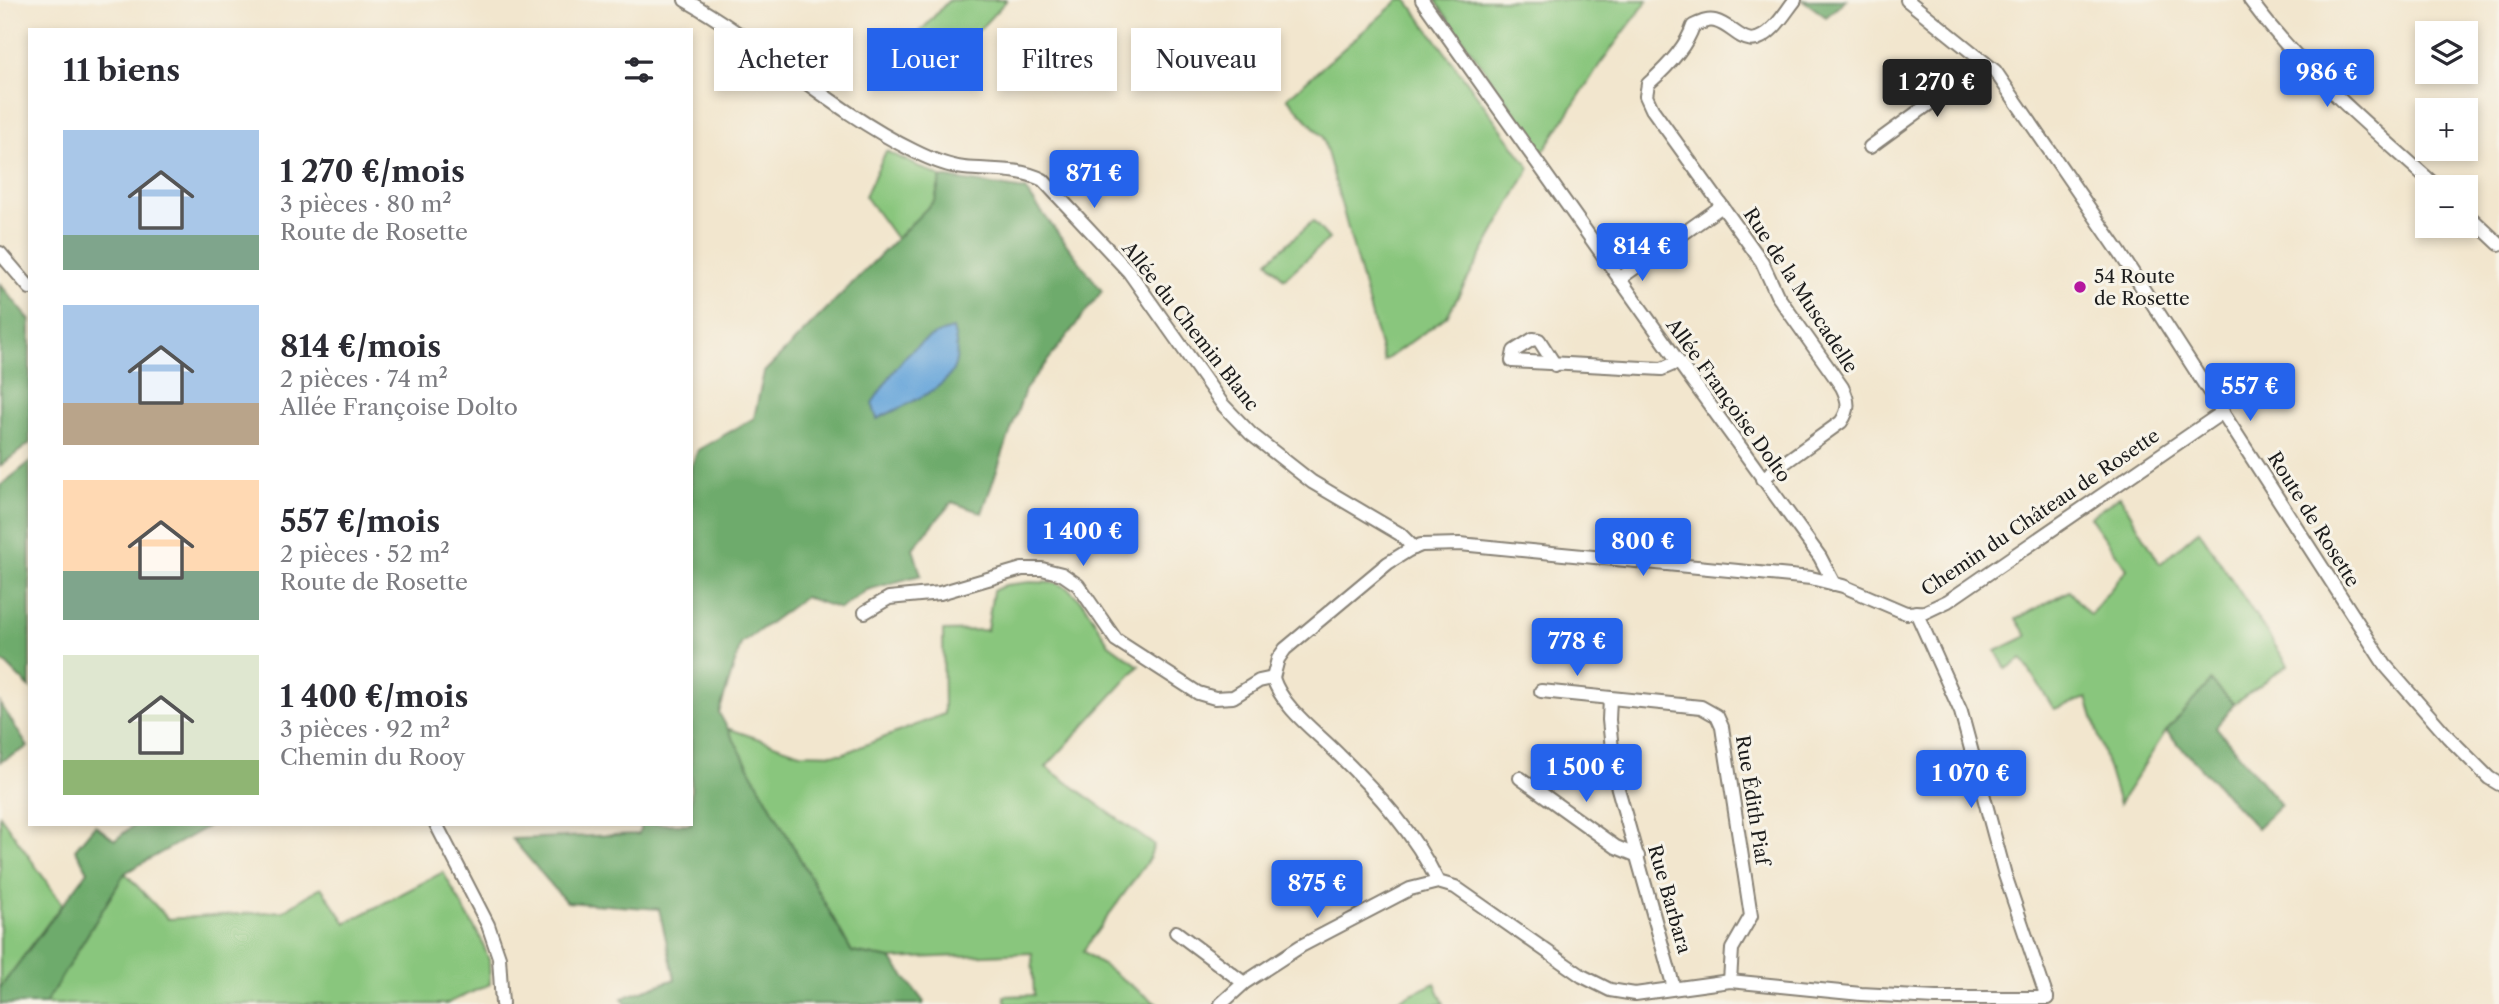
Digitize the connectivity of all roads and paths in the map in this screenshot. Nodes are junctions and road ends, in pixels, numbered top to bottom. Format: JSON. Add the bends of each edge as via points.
{"nodes":[{"id":1,"x":685,"y":0,"type":"edge"},
{"id":2,"x":1422,"y":0,"type":"edge"},
{"id":3,"x":1795,"y":0,"type":"edge"},
{"id":4,"x":1907,"y":0,"type":"edge"},
{"id":5,"x":2250,"y":0,"type":"edge"},
{"id":6,"x":1984,"y":63,"type":"junction"},
{"id":7,"x":1870,"y":147,"type":"dead end"},
{"id":8,"x":2424,"y":175,"type":"edge"},
{"id":9,"x":1722,"y":206,"type":"junction"},
{"id":10,"x":2478,"y":225,"type":"edge"},
{"id":11,"x":2499,"y":244,"type":"edge"},
{"id":12,"x":0,"y":253,"type":"edge"},
{"id":13,"x":1619,"y":279,"type":"junction"},
{"id":14,"x":28,"y":286,"type":"edge"},
{"id":15,"x":1678,"y":362,"type":"junction"},
{"id":16,"x":1555,"y":365,"type":"dead end"},
{"id":17,"x":2224,"y":412,"type":"junction"},
{"id":18,"x":1762,"y":479,"type":"junction"},
{"id":19,"x":1414,"y":548,"type":"junction"},
{"id":20,"x":1834,"y":584,"type":"junction"},
{"id":21,"x":865,"y":611,"type":"dead end"},
{"id":22,"x":1916,"y":612,"type":"junction"},
{"id":23,"x":1273,"y":678,"type":"junction"},
{"id":24,"x":1541,"y":691,"type":"dead end"},
{"id":25,"x":1610,"y":698,"type":"junction"},
{"id":26,"x":1520,"y":778,"type":"dead end"},
{"id":27,"x":2499,"y":784,"type":"edge"},
{"id":28,"x":437,"y":826,"type":"edge"},
{"id":29,"x":1638,"y":856,"type":"junction"},
{"id":30,"x":1438,"y":882,"type":"junction"},
{"id":31,"x":1176,"y":932,"type":"dead end"},
{"id":32,"x":1730,"y":981,"type":"junction"},
{"id":33,"x":1244,"y":983,"type":"junction"},
{"id":34,"x":1674,"y":988,"type":"junction"},
{"id":35,"x":2051,"y":1001,"type":"edge"},
{"id":36,"x":502,"y":1004,"type":"edge"},
{"id":37,"x":1221,"y":1004,"type":"edge"}],
"edges":[{"from":1,"to":19,"type":"street","name":"Allée du Chemin Blanc","via":[[744,37],[839,108],[912,150],[943,164],[1029,173],[1043,180],[1129,272],[1223,405],[1251,434],[1312,482],[1391,528]]},
{"from":2,"to":13,"type":"street","name":"Allée Françoise Dolto"},
{"from":3,"to":9,"type":"street","via":[[1773,29],[1756,39],[1742,39],[1715,21],[1693,26],[1689,38],[1648,84],[1646,96],[1652,109]]},
{"from":4,"to":6,"type":"street","name":"Route de Rosette"},
{"from":5,"to":8,"type":"street","via":[[2323,83]]},
{"from":6,"to":7,"type":"street"},
{"from":6,"to":17,"type":"street","name":"Route de Rosette","via":[[1995,71],[2112,241]]},
{"from":9,"to":13,"type":"street","name":"Rue de la Muscadelle"},
{"from":9,"to":18,"type":"street","name":"Rue de la Muscadelle","via":[[1848,400],[1841,422]]},
{"from":10,"to":11,"type":"street"},
{"from":12,"to":14,"type":"street"},
{"from":13,"to":15,"type":"street","name":"Allée Françoise Dolto"},
{"from":15,"to":16,"type":"street","via":[[1662,369]]},
{"from":15,"to":18,"type":"street","name":"Allée Françoise Dolto"},
{"from":17,"to":22,"type":"street","name":"Chemin du Château de Rosette","via":[[1948,601]]},
{"from":17,"to":27,"type":"street","name":"Route de Rosette","via":[[2385,665],[2448,737]]},
{"from":18,"to":20,"type":"street","name":"Allée Françoise Dolto"},
{"from":19,"to":20,"type":"street","name":"Chemin du Château de Rosette","via":[[1460,544],[1711,567]]},
{"from":19,"to":23,"type":"street","name":"Chemin du Château de Rosette","via":[[1388,563],[1285,649]]},
{"from":20,"to":22,"type":"street","name":"Chemin du Château de Rosette","via":[[1906,613]]},
{"from":21,"to":23,"type":"street","via":[[888,598],[940,593],[1021,569],[1042,569],[1078,585],[1116,640],[1198,693],[1233,697]]},
{"from":22,"to":35,"type":"street","via":[[1961,712],[2005,875]]},
{"from":23,"to":30,"type":"street","via":[[1283,699],[1405,829]]},
{"from":24,"to":25,"type":"street","name":"Rue Édith Piaf"},
{"from":25,"to":29,"type":"street","name":"Rue Barbara","via":[[1615,778]]},
{"from":25,"to":32,"type":"street","name":"Rue Édith Piaf","via":[[1701,707],[1717,716],[1722,727],[1751,916],[1732,949]]},
{"from":26,"to":29,"type":"street","via":[[1616,847]]},
{"from":28,"to":36,"type":"street","via":[[488,925],[499,957]]},
{"from":29,"to":34,"type":"street","name":"Rue Barbara"},
{"from":30,"to":33,"type":"street","via":[[1410,889],[1301,946]]},
{"from":30,"to":34,"type":"street","via":[[1455,887],[1609,990],[1635,994]]},
{"from":31,"to":33,"type":"street"},
{"from":32,"to":34,"type":"street"},
{"from":32,"to":35,"type":"street","via":[[1902,997]]},
{"from":33,"to":37,"type":"street"}]}
